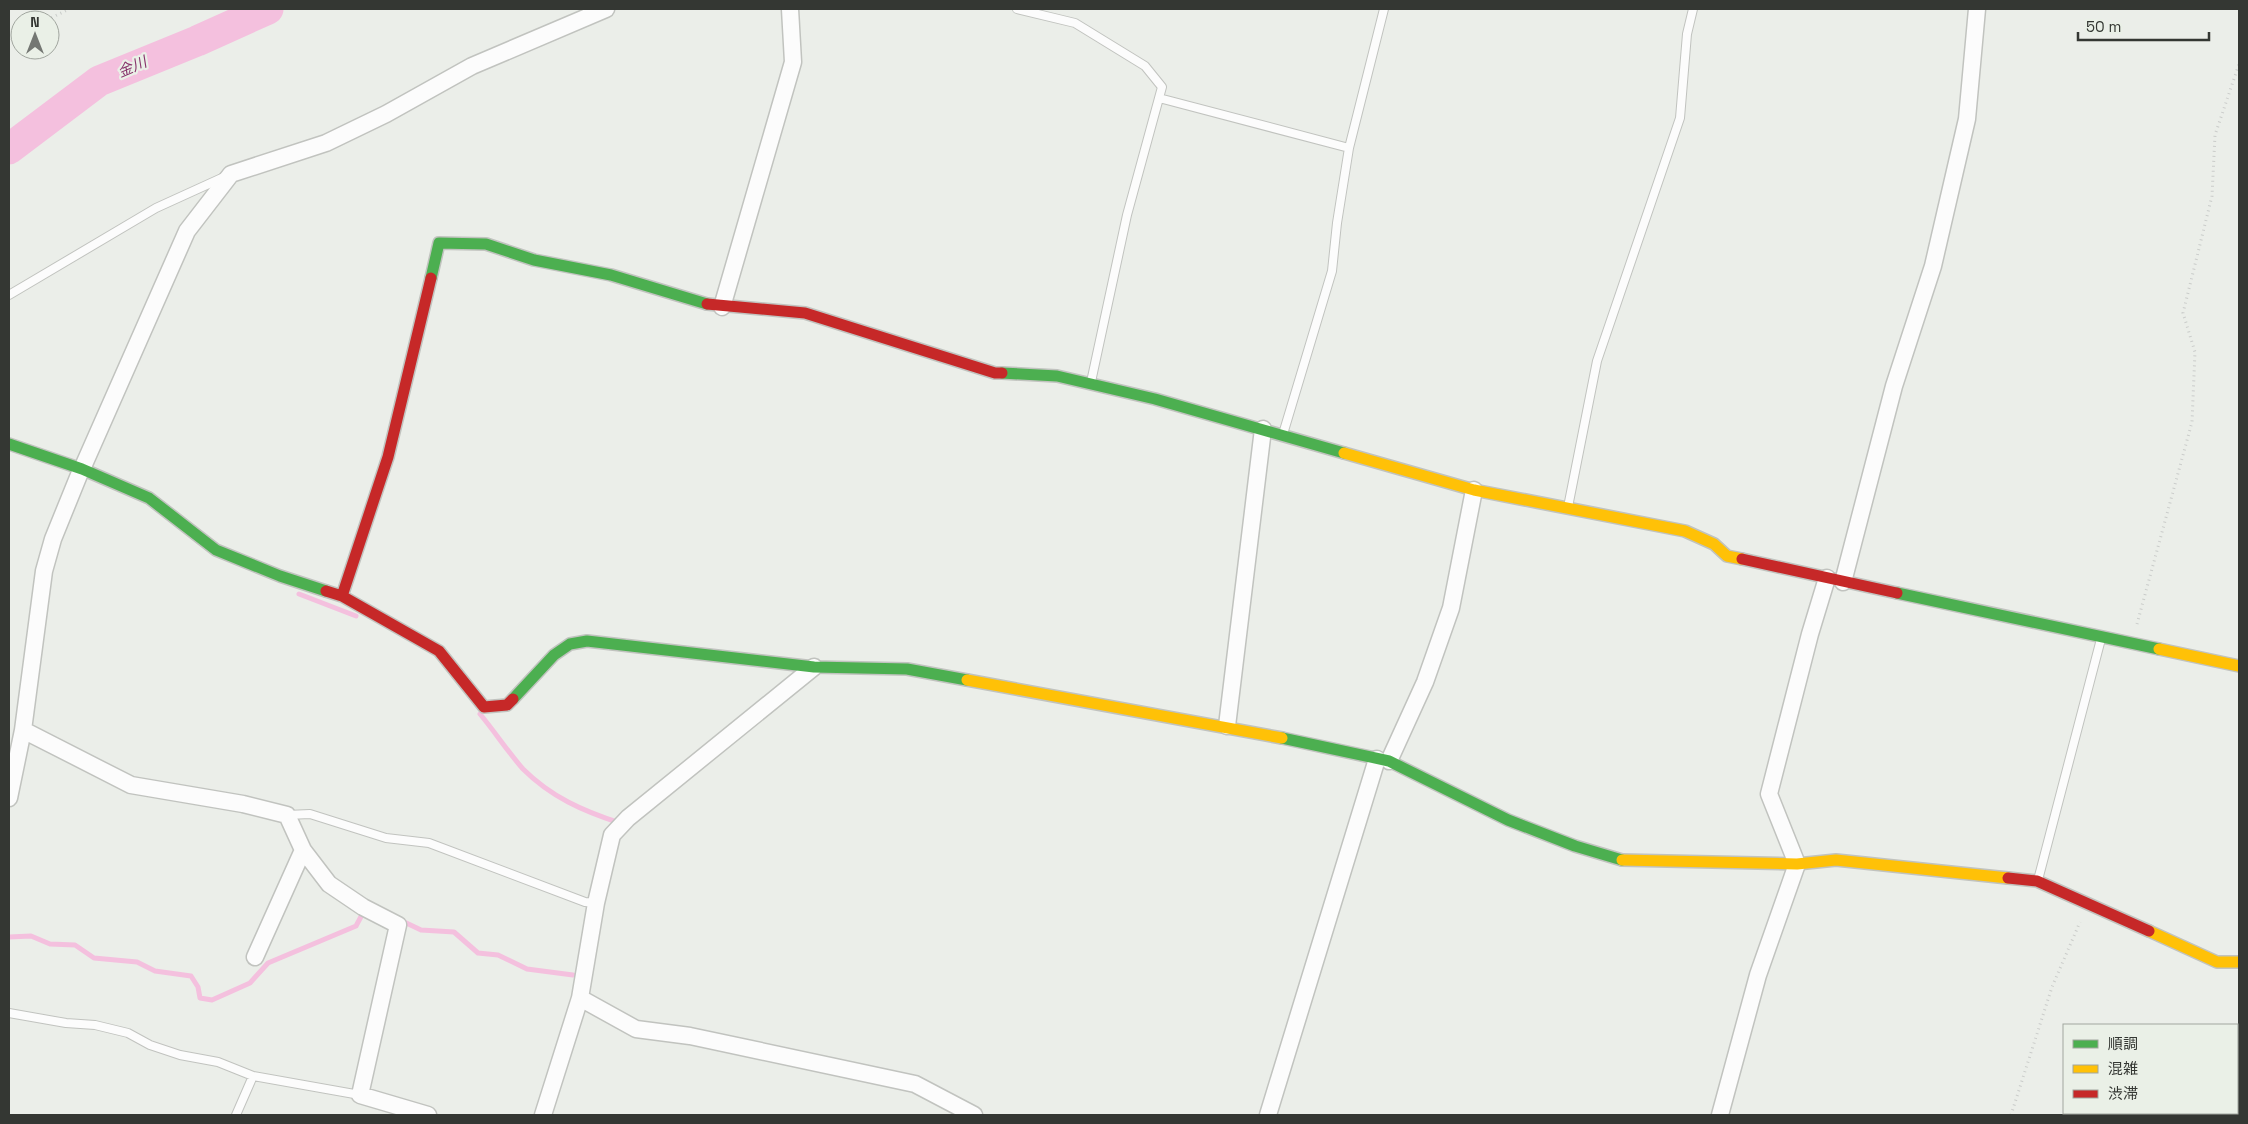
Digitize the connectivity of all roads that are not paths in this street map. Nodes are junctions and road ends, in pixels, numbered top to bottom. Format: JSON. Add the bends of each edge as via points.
{"nodes":[{"id":1,"x":606,"y":9,"type":"edge"},
{"id":2,"x":790,"y":9,"type":"edge"},
{"id":3,"x":1017,"y":9,"type":"edge"},
{"id":4,"x":1384,"y":9,"type":"edge"},
{"id":5,"x":1693,"y":9,"type":"edge"},
{"id":6,"x":1977,"y":9,"type":"edge"},
{"id":7,"x":1160,"y":98,"type":"junction"},
{"id":8,"x":1349,"y":148,"type":"junction"},
{"id":9,"x":231,"y":174,"type":"junction"},
{"id":10,"x":9,"y":295,"type":"edge"},
{"id":11,"x":722,"y":307,"type":"junction"},
{"id":12,"x":1090,"y":384,"type":"junction"},
{"id":13,"x":1263,"y":429,"type":"junction"},
{"id":14,"x":1283,"y":435,"type":"junction"},
{"id":15,"x":9,"y":444,"type":"edge"},
{"id":16,"x":79,"y":474,"type":"junction"},
{"id":17,"x":1474,"y":490,"type":"junction"},
{"id":18,"x":1567,"y":510,"type":"junction"},
{"id":19,"x":1835,"y":580,"type":"junction"},
{"id":20,"x":342,"y":596,"type":"junction"},
{"id":21,"x":2102,"y":635,"type":"junction"},
{"id":22,"x":2239,"y":666,"type":"edge"},
{"id":23,"x":814,"y":667,"type":"junction"},
{"id":24,"x":1227,"y":726,"type":"junction"},
{"id":25,"x":23,"y":730,"type":"junction"},
{"id":26,"x":1383,"y":760,"type":"junction"},
{"id":27,"x":9,"y":798,"type":"edge"},
{"id":28,"x":286,"y":815,"type":"junction"},
{"id":29,"x":303,"y":850,"type":"junction"},
{"id":30,"x":1797,"y":864,"type":"junction"},
{"id":31,"x":2037,"y":881,"type":"junction"},
{"id":32,"x":596,"y":903,"type":"junction"},
{"id":33,"x":255,"y":957,"type":"dead end"},
{"id":34,"x":2239,"y":962,"type":"edge"},
{"id":35,"x":580,"y":998,"type":"junction"},
{"id":36,"x":9,"y":1013,"type":"edge"},
{"id":37,"x":253,"y":1076,"type":"junction"},
{"id":38,"x":360,"y":1095,"type":"junction"},
{"id":39,"x":236,"y":1115,"type":"edge"},
{"id":40,"x":428,"y":1115,"type":"edge"},
{"id":41,"x":544,"y":1115,"type":"edge"},
{"id":42,"x":974,"y":1115,"type":"edge"},
{"id":43,"x":1268,"y":1115,"type":"edge"},
{"id":44,"x":1720,"y":1115,"type":"edge"}],
"edges":[{"from":1,"to":9,"type":"street","via":[[472,66],[326,143]]},
{"from":2,"to":11,"type":"street","via":[[793,62]]},
{"from":3,"to":7,"type":"lane","via":[[1075,23],[1145,66],[1162,86]]},
{"from":4,"to":8,"type":"lane"},
{"from":5,"to":18,"type":"lane","via":[[1687,34],[1680,118],[1598,361]]},
{"from":6,"to":19,"type":"street","via":[[1967,119],[1933,266]]},
{"from":7,"to":8,"type":"lane"},
{"from":7,"to":12,"type":"lane","via":[[1127,215]]},
{"from":8,"to":14,"type":"lane","via":[[1332,270]]},
{"from":9,"to":10,"type":"lane","via":[[156,208]]},
{"from":9,"to":16,"type":"street","via":[[187,231]]},
{"from":11,"to":12,"type":"street","via":[[806,313],[995,374],[1057,376]]},
{"from":11,"to":20,"type":"street","via":[[692,301],[611,275],[534,260],[486,244],[439,243],[388,458]]},
{"from":12,"to":13,"type":"street"},
{"from":13,"to":14,"type":"street"},
{"from":13,"to":24,"type":"street"},
{"from":14,"to":17,"type":"street"},
{"from":15,"to":16,"type":"street"},
{"from":16,"to":20,"type":"street","via":[[149,498],[216,550]]},
{"from":16,"to":25,"type":"street","via":[[44,571]]},
{"from":17,"to":18,"type":"street"},
{"from":17,"to":26,"type":"street","via":[[1451,608],[1425,682]]},
{"from":18,"to":19,"type":"street","via":[[1685,531],[1714,544],[1726,556]]},
{"from":19,"to":21,"type":"street"},
{"from":19,"to":30,"type":"street","via":[[1810,634],[1769,794]]},
{"from":20,"to":23,"type":"street","via":[[439,651],[484,707],[508,705],[554,655],[570,644],[587,641]]},
{"from":21,"to":22,"type":"street"},
{"from":21,"to":31,"type":"lane"},
{"from":23,"to":24,"type":"street","via":[[908,668]]},
{"from":23,"to":32,"type":"street","via":[[636,811],[612,835]]},
{"from":24,"to":26,"type":"street"},
{"from":25,"to":27,"type":"street"},
{"from":25,"to":28,"type":"street","via":[[131,785],[243,804]]},
{"from":26,"to":30,"type":"street","via":[[1508,820],[1621,860]]},
{"from":26,"to":43,"type":"street"},
{"from":28,"to":29,"type":"street"},
{"from":28,"to":32,"type":"lane","via":[[310,814],[386,838],[429,843],[585,902]]},
{"from":29,"to":33,"type":"street"},
{"from":29,"to":38,"type":"street","via":[[329,884],[398,925]]},
{"from":30,"to":31,"type":"street","via":[[1836,860]]},
{"from":30,"to":44,"type":"street","via":[[1758,975]]},
{"from":31,"to":34,"type":"street","via":[[2217,962]]},
{"from":32,"to":35,"type":"street"},
{"from":35,"to":41,"type":"street"},
{"from":35,"to":42,"type":"street","via":[[636,1029],[690,1036],[915,1084]]},
{"from":36,"to":37,"type":"lane","via":[[128,1033],[150,1045],[218,1062]]},
{"from":37,"to":38,"type":"lane"},
{"from":37,"to":39,"type":"lane"},
{"from":38,"to":40,"type":"street"}]}
